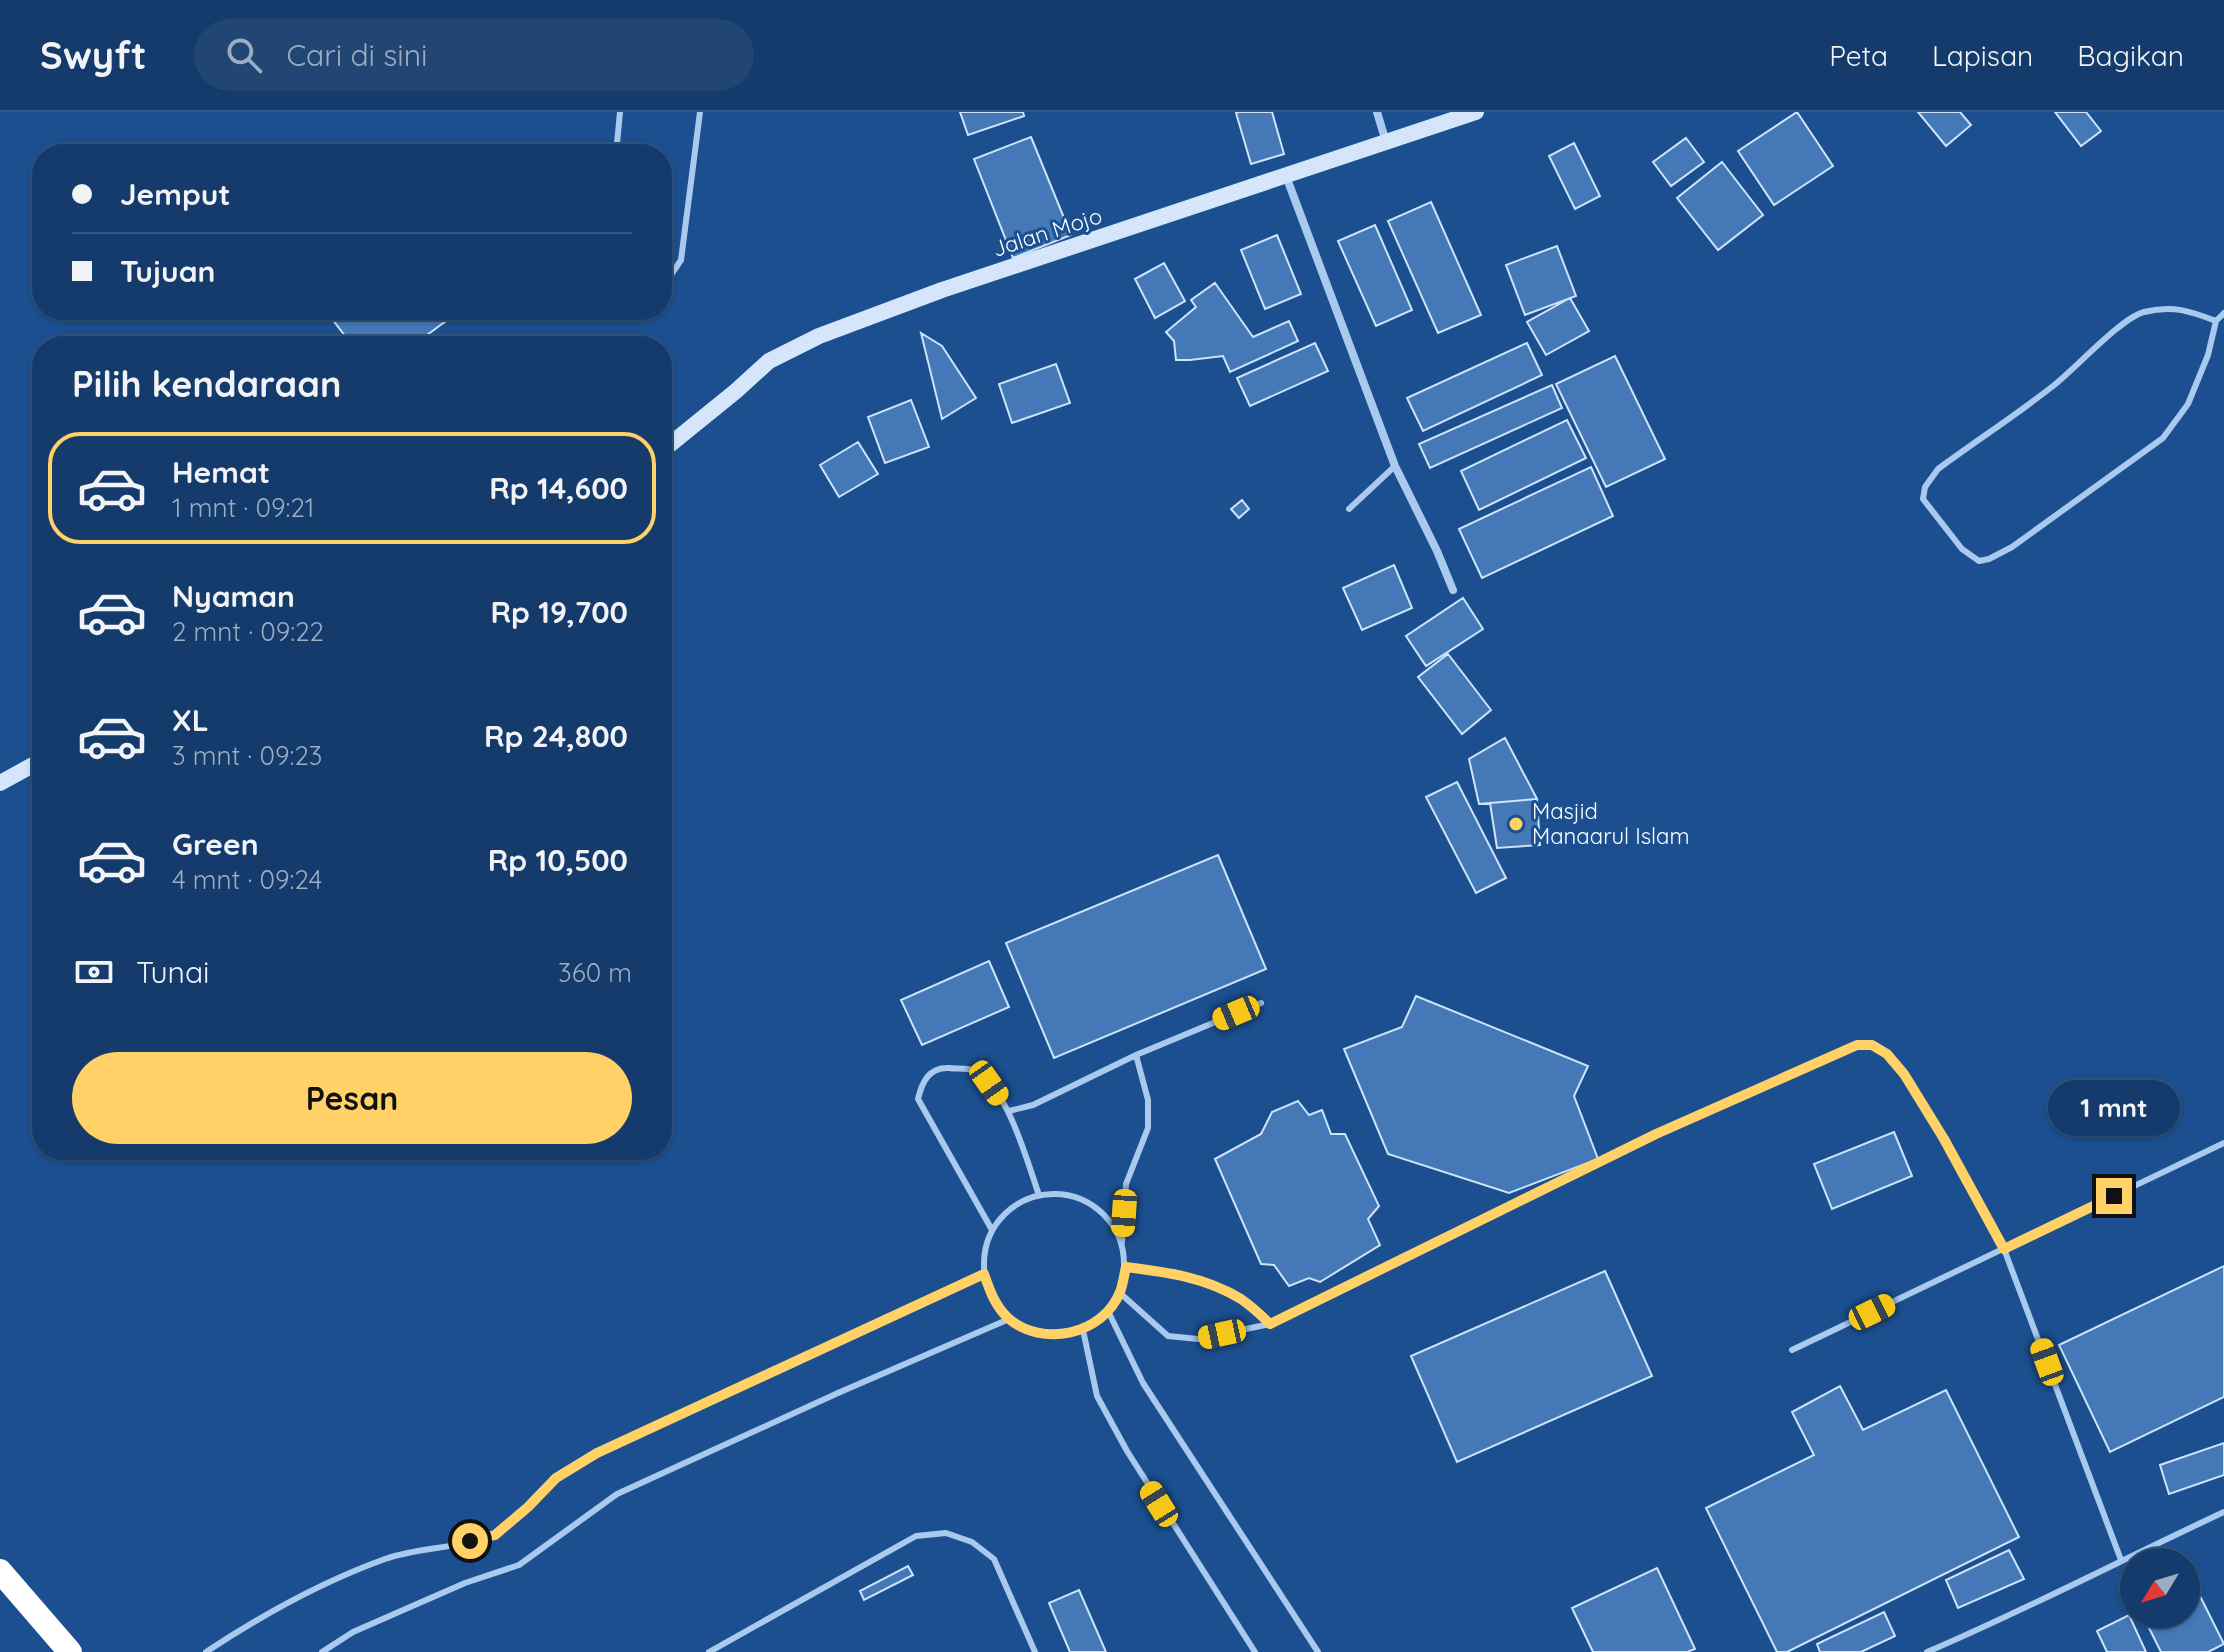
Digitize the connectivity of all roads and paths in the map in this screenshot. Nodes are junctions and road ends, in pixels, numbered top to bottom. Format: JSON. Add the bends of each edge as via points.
{"nodes":[{"id":1,"x":620,"y":112,"type":"edge"},
{"id":2,"x":700,"y":112,"type":"edge"},
{"id":3,"x":1377,"y":112,"type":"edge"},
{"id":4,"x":1476,"y":112,"type":"edge"},
{"id":5,"x":1387,"y":143,"type":"junction"},
{"id":6,"x":617,"y":144,"type":"edge"},
{"id":7,"x":1286,"y":176,"type":"junction"},
{"id":8,"x":672,"y":274,"type":"edge"},
{"id":9,"x":2224,"y":313,"type":"edge"},
{"id":10,"x":2216,"y":321,"type":"junction"},
{"id":11,"x":672,"y":443,"type":"edge"},
{"id":12,"x":1395,"y":466,"type":"junction"},
{"id":13,"x":1349,"y":509,"type":"dead end"},
{"id":14,"x":1453,"y":590,"type":"dead end"},
{"id":15,"x":32,"y":765,"type":"edge"},
{"id":16,"x":0,"y":783,"type":"edge"},
{"id":17,"x":1261,"y":1003,"type":"dead end"},
{"id":18,"x":1136,"y":1055,"type":"junction"},
{"id":19,"x":1009,"y":1111,"type":"junction"},
{"id":20,"x":2224,"y":1143,"type":"edge"},
{"id":21,"x":1039,"y":1195,"type":"junction"},
{"id":22,"x":992,"y":1230,"type":"junction"},
{"id":23,"x":1122,"y":1242,"type":"junction"},
{"id":24,"x":2004,"y":1249,"type":"junction"},
{"id":25,"x":1126,"y":1267,"type":"junction"},
{"id":26,"x":984,"y":1274,"type":"junction"},
{"id":27,"x":1120,"y":1293,"type":"junction"},
{"id":28,"x":1108,"y":1311,"type":"junction"},
{"id":29,"x":1009,"y":1319,"type":"junction"},
{"id":30,"x":1270,"y":1324,"type":"junction"},
{"id":31,"x":1083,"y":1330,"type":"junction"},
{"id":32,"x":1792,"y":1350,"type":"dead end"},
{"id":33,"x":2224,"y":1512,"type":"edge"},
{"id":34,"x":2147,"y":1548,"type":"edge"},
{"id":35,"x":2120,"y":1557,"type":"edge"},
{"id":36,"x":2120,"y":1561,"type":"edge"},
{"id":37,"x":0,"y":1571,"type":"edge"},
{"id":38,"x":70,"y":1652,"type":"edge"},
{"id":39,"x":206,"y":1652,"type":"edge"},
{"id":40,"x":322,"y":1652,"type":"edge"},
{"id":41,"x":709,"y":1652,"type":"edge"},
{"id":42,"x":1035,"y":1652,"type":"edge"},
{"id":43,"x":1255,"y":1652,"type":"edge"},
{"id":44,"x":1318,"y":1652,"type":"edge"},
{"id":45,"x":1927,"y":1652,"type":"edge"}],
"edges":[{"from":1,"to":6,"type":"lane"},
{"from":2,"to":8,"type":"lane","via":[[681,260]]},
{"from":3,"to":5,"type":"street"},
{"from":4,"to":5,"type":"street","name":"Jalan Mojo"},
{"from":5,"to":7,"type":"street","name":"Jalan Mojo"},
{"from":7,"to":11,"type":"street","name":"Jalan Mojo","via":[[819,336],[769,361]]},
{"from":7,"to":12,"type":"street"},
{"from":9,"to":10,"type":"lane"},
{"from":10,"to":10,"type":"lane","via":[[2188,404],[2163,438],[2012,547],[1979,561],[1962,549],[1923,499],[1938,469],[2054,385],[2141,313],[2188,310]]},
{"from":12,"to":13,"type":"lane"},
{"from":12,"to":14,"type":"street"},
{"from":15,"to":16,"type":"street"},
{"from":17,"to":18,"type":"lane"},
{"from":18,"to":19,"type":"lane","via":[[1033,1105]]},
{"from":18,"to":23,"type":"lane","via":[[1148,1100],[1148,1128],[1126,1184]]},
{"from":19,"to":21,"type":"lane"},
{"from":19,"to":22,"type":"lane","via":[[989,1083],[970,1070],[942,1068],[929,1074],[918,1099]]},
{"from":20,"to":24,"type":"lane"},
{"from":21,"to":22,"type":"lane","via":[[1011,1207]]},
{"from":21,"to":23,"type":"lane","via":[[1065,1194],[1089,1203],[1109,1219]]},
{"from":22,"to":26,"type":"lane"},
{"from":23,"to":25,"type":"lane"},
{"from":24,"to":30,"type":"lane","via":[[1904,1074],[1887,1054],[1872,1045],[1857,1045],[1656,1134]]},
{"from":24,"to":32,"type":"lane"},
{"from":24,"to":35,"type":"lane"},
{"from":25,"to":27,"type":"lane"},
{"from":25,"to":30,"type":"lane","via":[[1217,1286]]},
{"from":26,"to":29,"type":"lane","via":[[992,1299]]},
{"from":26,"to":39,"type":"lane","via":[[597,1453],[556,1478],[495,1535],[387,1558],[322,1585]]},
{"from":27,"to":28,"type":"lane"},
{"from":27,"to":30,"type":"lane","via":[[1168,1336],[1198,1339]]},
{"from":28,"to":31,"type":"lane"},
{"from":28,"to":44,"type":"lane","via":[[1143,1383]]},
{"from":29,"to":31,"type":"lane","via":[[1032,1332],[1057,1336]]},
{"from":29,"to":40,"type":"lane","via":[[617,1494],[519,1565],[353,1632]]},
{"from":31,"to":43,"type":"lane","via":[[1097,1396],[1119,1438]]},
{"from":33,"to":34,"type":"lane"},
{"from":36,"to":45,"type":"lane"},
{"from":37,"to":38,"type":"highway"},
{"from":41,"to":42,"type":"lane","via":[[916,1536],[946,1533],[972,1542],[994,1559]]}]}
